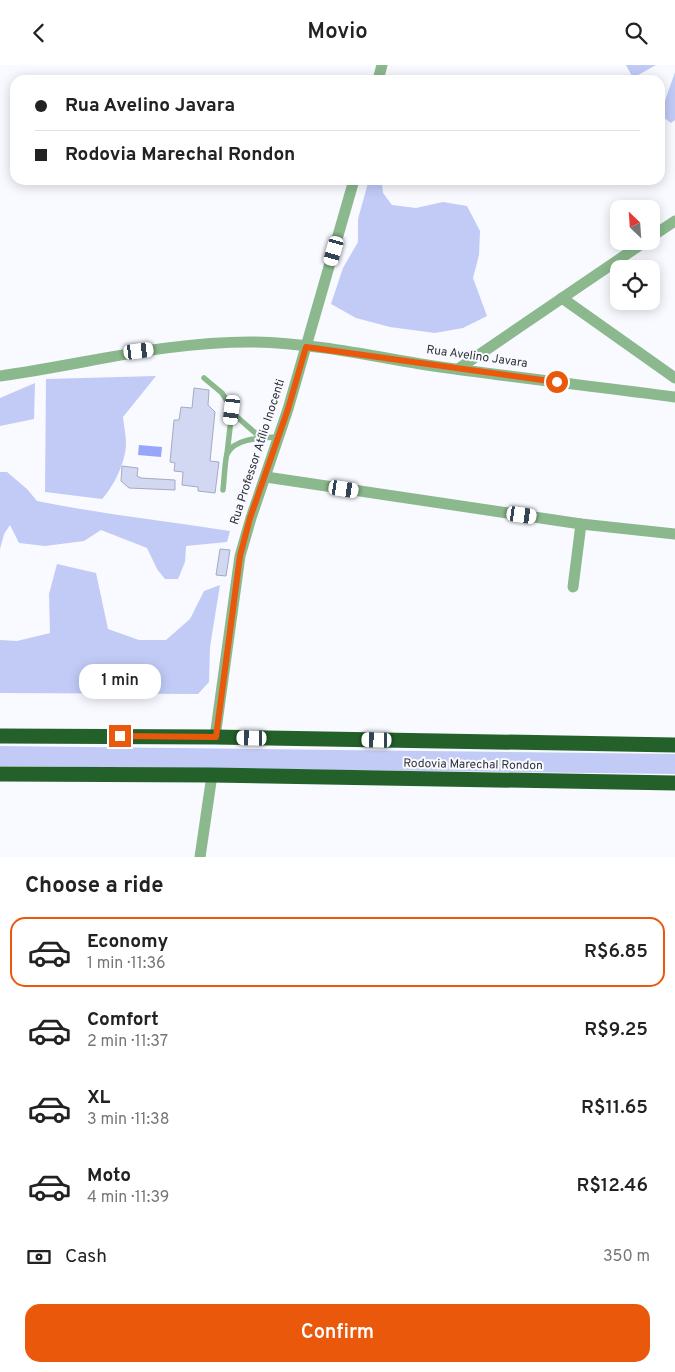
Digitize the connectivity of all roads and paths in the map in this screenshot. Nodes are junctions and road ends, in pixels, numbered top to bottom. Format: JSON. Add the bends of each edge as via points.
{"nodes":[{"id":1,"x":353,"y":185,"type":"edge"},
{"id":2,"x":675,"y":221,"type":"edge"},
{"id":3,"x":660,"y":231,"type":"edge"},
{"id":4,"x":633,"y":250,"type":"edge"},
{"id":5,"x":562,"y":298,"type":"junction"},
{"id":6,"x":306,"y":347,"type":"junction"},
{"id":7,"x":458,"y":369,"type":"junction"},
{"id":8,"x":0,"y":376,"type":"edge"},
{"id":9,"x":204,"y":378,"type":"dead end"},
{"id":10,"x":675,"y":378,"type":"edge"},
{"id":11,"x":675,"y":397,"type":"edge"},
{"id":12,"x":232,"y":410,"type":"junction"},
{"id":13,"x":279,"y":437,"type":"junction"},
{"id":14,"x":261,"y":438,"type":"junction"},
{"id":15,"x":227,"y":454,"type":"junction"},
{"id":16,"x":266,"y":477,"type":"junction"},
{"id":17,"x":223,"y":490,"type":"dead end"},
{"id":18,"x":581,"y":524,"type":"junction"},
{"id":19,"x":675,"y":534,"type":"edge"},
{"id":20,"x":573,"y":587,"type":"dead end"},
{"id":21,"x":0,"y":736,"type":"edge"},
{"id":22,"x":216,"y":737,"type":"junction"},
{"id":23,"x":675,"y":745,"type":"edge"},
{"id":24,"x":0,"y":773,"type":"edge"},
{"id":25,"x":212,"y":775,"type":"junction"},
{"id":26,"x":675,"y":783,"type":"edge"},
{"id":27,"x":200,"y":857,"type":"edge"}],
"edges":[{"from":1,"to":6,"type":"street","name":"Rua Professor Atílio Inocenti"},
{"from":2,"to":3,"type":"street"},
{"from":4,"to":5,"type":"street"},
{"from":5,"to":7,"type":"street"},
{"from":5,"to":10,"type":"street"},
{"from":6,"to":7,"type":"street","name":"Rua Avelino Javara"},
{"from":6,"to":8,"type":"street","name":"Rua Avelino Javara","via":[[255,342],[194,344]]},
{"from":6,"to":13,"type":"street","name":"Rua Professor Atílio Inocenti"},
{"from":7,"to":11,"type":"street","name":"Rua Avelino Javara"},
{"from":9,"to":12,"type":"lane","via":[[222,393]]},
{"from":12,"to":14,"type":"lane"},
{"from":12,"to":15,"type":"lane"},
{"from":13,"to":14,"type":"lane"},
{"from":13,"to":16,"type":"street","name":"Rua Professor Atílio Inocenti"},
{"from":14,"to":15,"type":"lane","via":[[248,439]]},
{"from":15,"to":17,"type":"lane"},
{"from":16,"to":18,"type":"street"},
{"from":16,"to":22,"type":"street","name":"Rua Professor Atílio Inocenti","via":[[240,556]]},
{"from":18,"to":19,"type":"street"},
{"from":18,"to":20,"type":"street"},
{"from":21,"to":22,"type":"highway","name":"Rodovia Marechal Rondon"},
{"from":22,"to":23,"type":"highway","name":"Rodovia Marechal Rondon"},
{"from":24,"to":25,"type":"highway","name":"Rodovia Marechal Rondon"},
{"from":25,"to":26,"type":"highway","name":"Rodovia Marechal Rondon"},
{"from":25,"to":27,"type":"street"}]}
